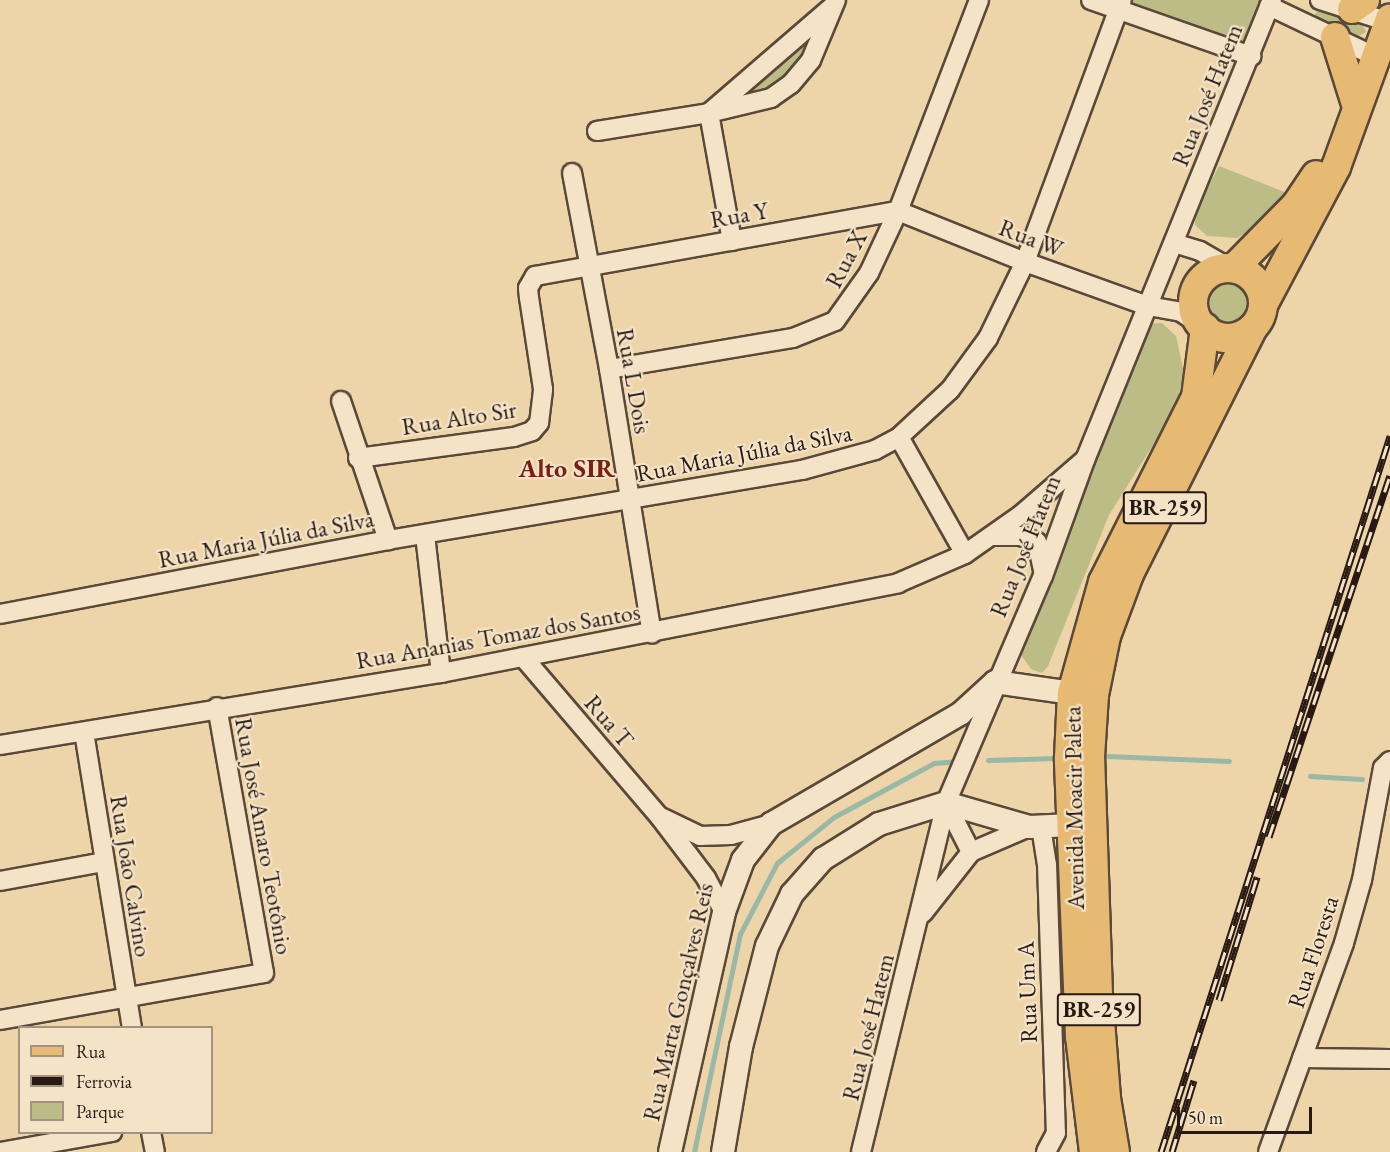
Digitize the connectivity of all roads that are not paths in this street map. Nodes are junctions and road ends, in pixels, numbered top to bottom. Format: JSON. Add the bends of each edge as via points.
{"nodes":[{"id":1,"x":979,"y":0,"type":"edge"},
{"id":2,"x":1091,"y":0,"type":"edge"},
{"id":3,"x":1320,"y":0,"type":"edge"},
{"id":4,"x":835,"y":3,"type":"edge"},
{"id":5,"x":1271,"y":3,"type":"edge"},
{"id":6,"x":1358,"y":4,"type":"edge"},
{"id":7,"x":1120,"y":5,"type":"edge"},
{"id":8,"x":1389,"y":20,"type":"edge"},
{"id":9,"x":1335,"y":37,"type":"junction"},
{"id":10,"x":1251,"y":56,"type":"junction"},
{"id":11,"x":1376,"y":57,"type":"junction"},
{"id":12,"x":709,"y":113,"type":"junction"},
{"id":13,"x":1352,"y":116,"type":"junction"},
{"id":14,"x":597,"y":131,"type":"dead end"},
{"id":15,"x":572,"y":173,"type":"dead end"},
{"id":16,"x":1187,"y":208,"type":"junction"},
{"id":17,"x":898,"y":211,"type":"junction"},
{"id":18,"x":732,"y":241,"type":"junction"},
{"id":19,"x":1174,"y":243,"type":"junction"},
{"id":20,"x":1217,"y":260,"type":"junction"},
{"id":21,"x":1025,"y":262,"type":"junction"},
{"id":22,"x":589,"y":266,"type":"junction"},
{"id":23,"x":1148,"y":306,"type":"junction"},
{"id":24,"x":1258,"y":316,"type":"junction"},
{"id":25,"x":1202,"y":327,"type":"junction"},
{"id":26,"x":609,"y":369,"type":"junction"},
{"id":27,"x":341,"y":401,"type":"dead end"},
{"id":28,"x":899,"y":437,"type":"junction"},
{"id":29,"x":358,"y":458,"type":"junction"},
{"id":30,"x":1085,"y":460,"type":"junction"},
{"id":31,"x":630,"y":500,"type":"junction"},
{"id":32,"x":425,"y":535,"type":"junction"},
{"id":33,"x":992,"y":536,"type":"junction"},
{"id":34,"x":388,"y":540,"type":"junction"},
{"id":35,"x":965,"y":554,"type":"junction"},
{"id":36,"x":1043,"y":576,"type":"junction"},
{"id":37,"x":0,"y":614,"type":"edge"},
{"id":38,"x":652,"y":634,"type":"junction"},
{"id":39,"x":523,"y":657,"type":"junction"},
{"id":40,"x":441,"y":673,"type":"junction"},
{"id":41,"x":995,"y":682,"type":"junction"},
{"id":42,"x":1072,"y":693,"type":"junction"},
{"id":43,"x":217,"y":707,"type":"junction"},
{"id":44,"x":84,"y":732,"type":"junction"},
{"id":45,"x":0,"y":745,"type":"edge"},
{"id":46,"x":1387,"y":764,"type":"edge"},
{"id":47,"x":946,"y":802,"type":"junction"},
{"id":48,"x":659,"y":816,"type":"junction"},
{"id":49,"x":771,"y":824,"type":"junction"},
{"id":50,"x":1071,"y":825,"type":"junction"},
{"id":51,"x":1035,"y":827,"type":"junction"},
{"id":52,"x":971,"y":852,"type":"junction"},
{"id":53,"x":104,"y":862,"type":"junction"},
{"id":54,"x":1084,"y":867,"type":"junction"},
{"id":55,"x":0,"y":881,"type":"edge"},
{"id":56,"x":724,"y":912,"type":"junction"},
{"id":57,"x":921,"y":914,"type":"junction"},
{"id":58,"x":127,"y":999,"type":"junction"},
{"id":59,"x":0,"y":1020,"type":"edge"},
{"id":60,"x":132,"y":1026,"type":"edge"},
{"id":61,"x":1302,"y":1058,"type":"junction"},
{"id":62,"x":1390,"y":1059,"type":"edge"},
{"id":63,"x":101,"y":1134,"type":"edge"},
{"id":64,"x":151,"y":1134,"type":"edge"},
{"id":65,"x":1267,"y":1150,"type":"edge"},
{"id":66,"x":866,"y":1151,"type":"edge"},
{"id":67,"x":0,"y":1152,"type":"edge"},
{"id":68,"x":155,"y":1152,"type":"edge"},
{"id":69,"x":670,"y":1152,"type":"edge"},
{"id":70,"x":723,"y":1152,"type":"edge"},
{"id":71,"x":1046,"y":1152,"type":"edge"},
{"id":72,"x":1094,"y":1152,"type":"edge"},
{"id":73,"x":1115,"y":1152,"type":"edge"}],
"edges":[{"from":1,"to":17,"type":"street","name":"Rua X"},
{"from":2,"to":7,"type":"street"},
{"from":3,"to":6,"type":"street"},
{"from":4,"to":12,"type":"street"},
{"from":4,"to":12,"type":"street","via":[[811,60],[791,84],[754,104]]},
{"from":5,"to":9,"type":"street"},
{"from":5,"to":10,"type":"street","name":"Rua José Hatem"},
{"from":6,"to":8,"type":"street"},
{"from":7,"to":10,"type":"street"},
{"from":7,"to":21,"type":"street","name":"Rua Maria Júlia da Silva"},
{"from":8,"to":11,"type":"main road","name":"Avenida Moacir Paleta","number":"BR-259"},
{"from":9,"to":11,"type":"street"},
{"from":9,"to":13,"type":"main road"},
{"from":10,"to":16,"type":"street","name":"Rua José Hatem"},
{"from":11,"to":13,"type":"main road","name":"Avenida Moacir Paleta","number":"BR-259"},
{"from":12,"to":14,"type":"street"},
{"from":12,"to":18,"type":"street"},
{"from":13,"to":20,"type":"main road","name":"Avenida Moacir Paleta","number":"BR-259","via":[[1282,221]]},
{"from":13,"to":24,"type":"main road","name":"Avenida Moacir Paleta","number":"BR-259","via":[[1320,200]]},
{"from":15,"to":22,"type":"street","name":"Rua L Dois"},
{"from":16,"to":19,"type":"street","name":"Rua José Hatem"},
{"from":16,"to":20,"type":"street","name":"Rua José Hatem","via":[[1186,230]]},
{"from":17,"to":18,"type":"street","name":"Rua Y"},
{"from":17,"to":21,"type":"street","name":"Rua W"},
{"from":17,"to":26,"type":"street","name":"Rua X","via":[[869,273],[835,321],[793,338]]},
{"from":18,"to":22,"type":"street","name":"Rua Y"},
{"from":19,"to":20,"type":"street"},
{"from":19,"to":23,"type":"street","name":"Rua José Hatem"},
{"from":20,"to":24,"type":"main road","via":[[1252,277]]},
{"from":20,"to":25,"type":"main road","name":"Avenida Moacir Paleta","number":"BR-259","via":[[1199,282],[1192,303]]},
{"from":21,"to":23,"type":"street","name":"Rua W"},
{"from":21,"to":28,"type":"street","name":"Rua Maria Júlia da Silva","via":[[988,338],[956,382]]},
{"from":22,"to":26,"type":"street","name":"Rua L Dois"},
{"from":22,"to":29,"type":"street","name":"Rua Alto Sir","via":[[535,276],[528,288],[543,389],[539,423],[532,431],[514,437]]},
{"from":23,"to":25,"type":"street","via":[[1171,309]]},
{"from":23,"to":30,"type":"street","name":"Rua José Hatem"},
{"from":24,"to":25,"type":"main road","via":[[1234,337],[1213,334]]},
{"from":24,"to":54,"type":"main road","name":"Avenida Moacir Paleta","number":"BR-259","via":[[1129,574],[1106,636],[1094,695]]},
{"from":25,"to":42,"type":"main road","name":"Avenida Moacir Paleta","number":"BR-259","via":[[1197,397],[1103,582]]},
{"from":26,"to":31,"type":"street","name":"Rua L Dois"},
{"from":27,"to":29,"type":"street"},
{"from":28,"to":31,"type":"street","name":"Rua Maria Júlia da Silva","via":[[875,450],[802,470]]},
{"from":28,"to":35,"type":"street"},
{"from":29,"to":34,"type":"street"},
{"from":30,"to":33,"type":"street","name":"Rua Ananias Tomaz dos Santos"},
{"from":30,"to":36,"type":"street","name":"Rua José Hatem"},
{"from":31,"to":32,"type":"street","name":"Rua Maria Júlia da Silva"},
{"from":31,"to":38,"type":"street","name":"Rua L Dois"},
{"from":32,"to":34,"type":"street","name":"Rua Maria Júlia da Silva"},
{"from":32,"to":40,"type":"street"},
{"from":33,"to":35,"type":"street","name":"Rua Ananias Tomaz dos Santos"},
{"from":33,"to":36,"type":"street","via":[[1021,536],[1037,542],[1043,555]]},
{"from":34,"to":37,"type":"street","name":"Rua Maria Júlia da Silva"},
{"from":35,"to":38,"type":"street","name":"Rua Ananias Tomaz dos Santos","via":[[898,583]]},
{"from":36,"to":41,"type":"street","name":"Rua José Hatem"},
{"from":38,"to":39,"type":"street","name":"Rua Ananias Tomaz dos Santos"},
{"from":39,"to":40,"type":"street","name":"Rua Ananias Tomaz dos Santos"},
{"from":39,"to":48,"type":"street","name":"Rua T"},
{"from":40,"to":43,"type":"street","name":"Rua Ananias Tomaz dos Santos"},
{"from":41,"to":42,"type":"street"},
{"from":41,"to":47,"type":"street","name":"Rua José Hatem"},
{"from":41,"to":49,"type":"street","name":"Rua Marta Gonçalves Reis","via":[[960,714]]},
{"from":42,"to":50,"type":"main road","name":"Avenida Moacir Paleta","number":"BR-259"},
{"from":43,"to":44,"type":"street","name":"Rua Ananias Tomaz dos Santos"},
{"from":43,"to":58,"type":"street","name":"Rua José Amaro Teotônio","via":[[264,973]]},
{"from":44,"to":45,"type":"street","name":"Rua Ananias Tomaz dos Santos"},
{"from":44,"to":53,"type":"street","name":"Rua João Calvino"},
{"from":46,"to":61,"type":"street","name":"Rua Floresta","via":[[1362,880]]},
{"from":47,"to":51,"type":"street"},
{"from":47,"to":52,"type":"street"},
{"from":47,"to":57,"type":"street","name":"Rua José Hatem"},
{"from":47,"to":70,"type":"street","via":[[879,824],[823,859],[792,894],[767,946],[741,1047]]},
{"from":48,"to":49,"type":"street","name":"Rua T","via":[[700,836],[731,835]]},
{"from":48,"to":56,"type":"street","name":"Rua T","via":[[706,878]]},
{"from":49,"to":56,"type":"street","name":"Rua Marta Gonçalves Reis","via":[[743,860]]},
{"from":50,"to":51,"type":"street"},
{"from":50,"to":54,"type":"main road","name":"Avenida Moacir Paleta","number":"BR-259"},
{"from":51,"to":52,"type":"street","name":"Rua José Hatem"},
{"from":51,"to":71,"type":"street","name":"Rua Um A","via":[[1047,864],[1056,1133]]},
{"from":52,"to":57,"type":"street","name":"Rua José Hatem"},
{"from":53,"to":55,"type":"street"},
{"from":53,"to":58,"type":"street","name":"Rua João Calvino"},
{"from":54,"to":72,"type":"main road","name":"Avenida Moacir Paleta","number":"BR-259","via":[[1080,1037]]},
{"from":54,"to":73,"type":"main road","name":"Avenida Moacir Paleta","number":"BR-259","via":[[1106,1098]]},
{"from":56,"to":69,"type":"street","name":"Rua Marta Gonçalves Reis"},
{"from":57,"to":66,"type":"street","name":"Rua José Hatem"},
{"from":58,"to":59,"type":"street"},
{"from":58,"to":60,"type":"street","name":"Rua João Calvino"},
{"from":61,"to":62,"type":"street"},
{"from":61,"to":65,"type":"street","name":"Rua Floresta"},
{"from":63,"to":67,"type":"street"},
{"from":64,"to":68,"type":"street"}]}
